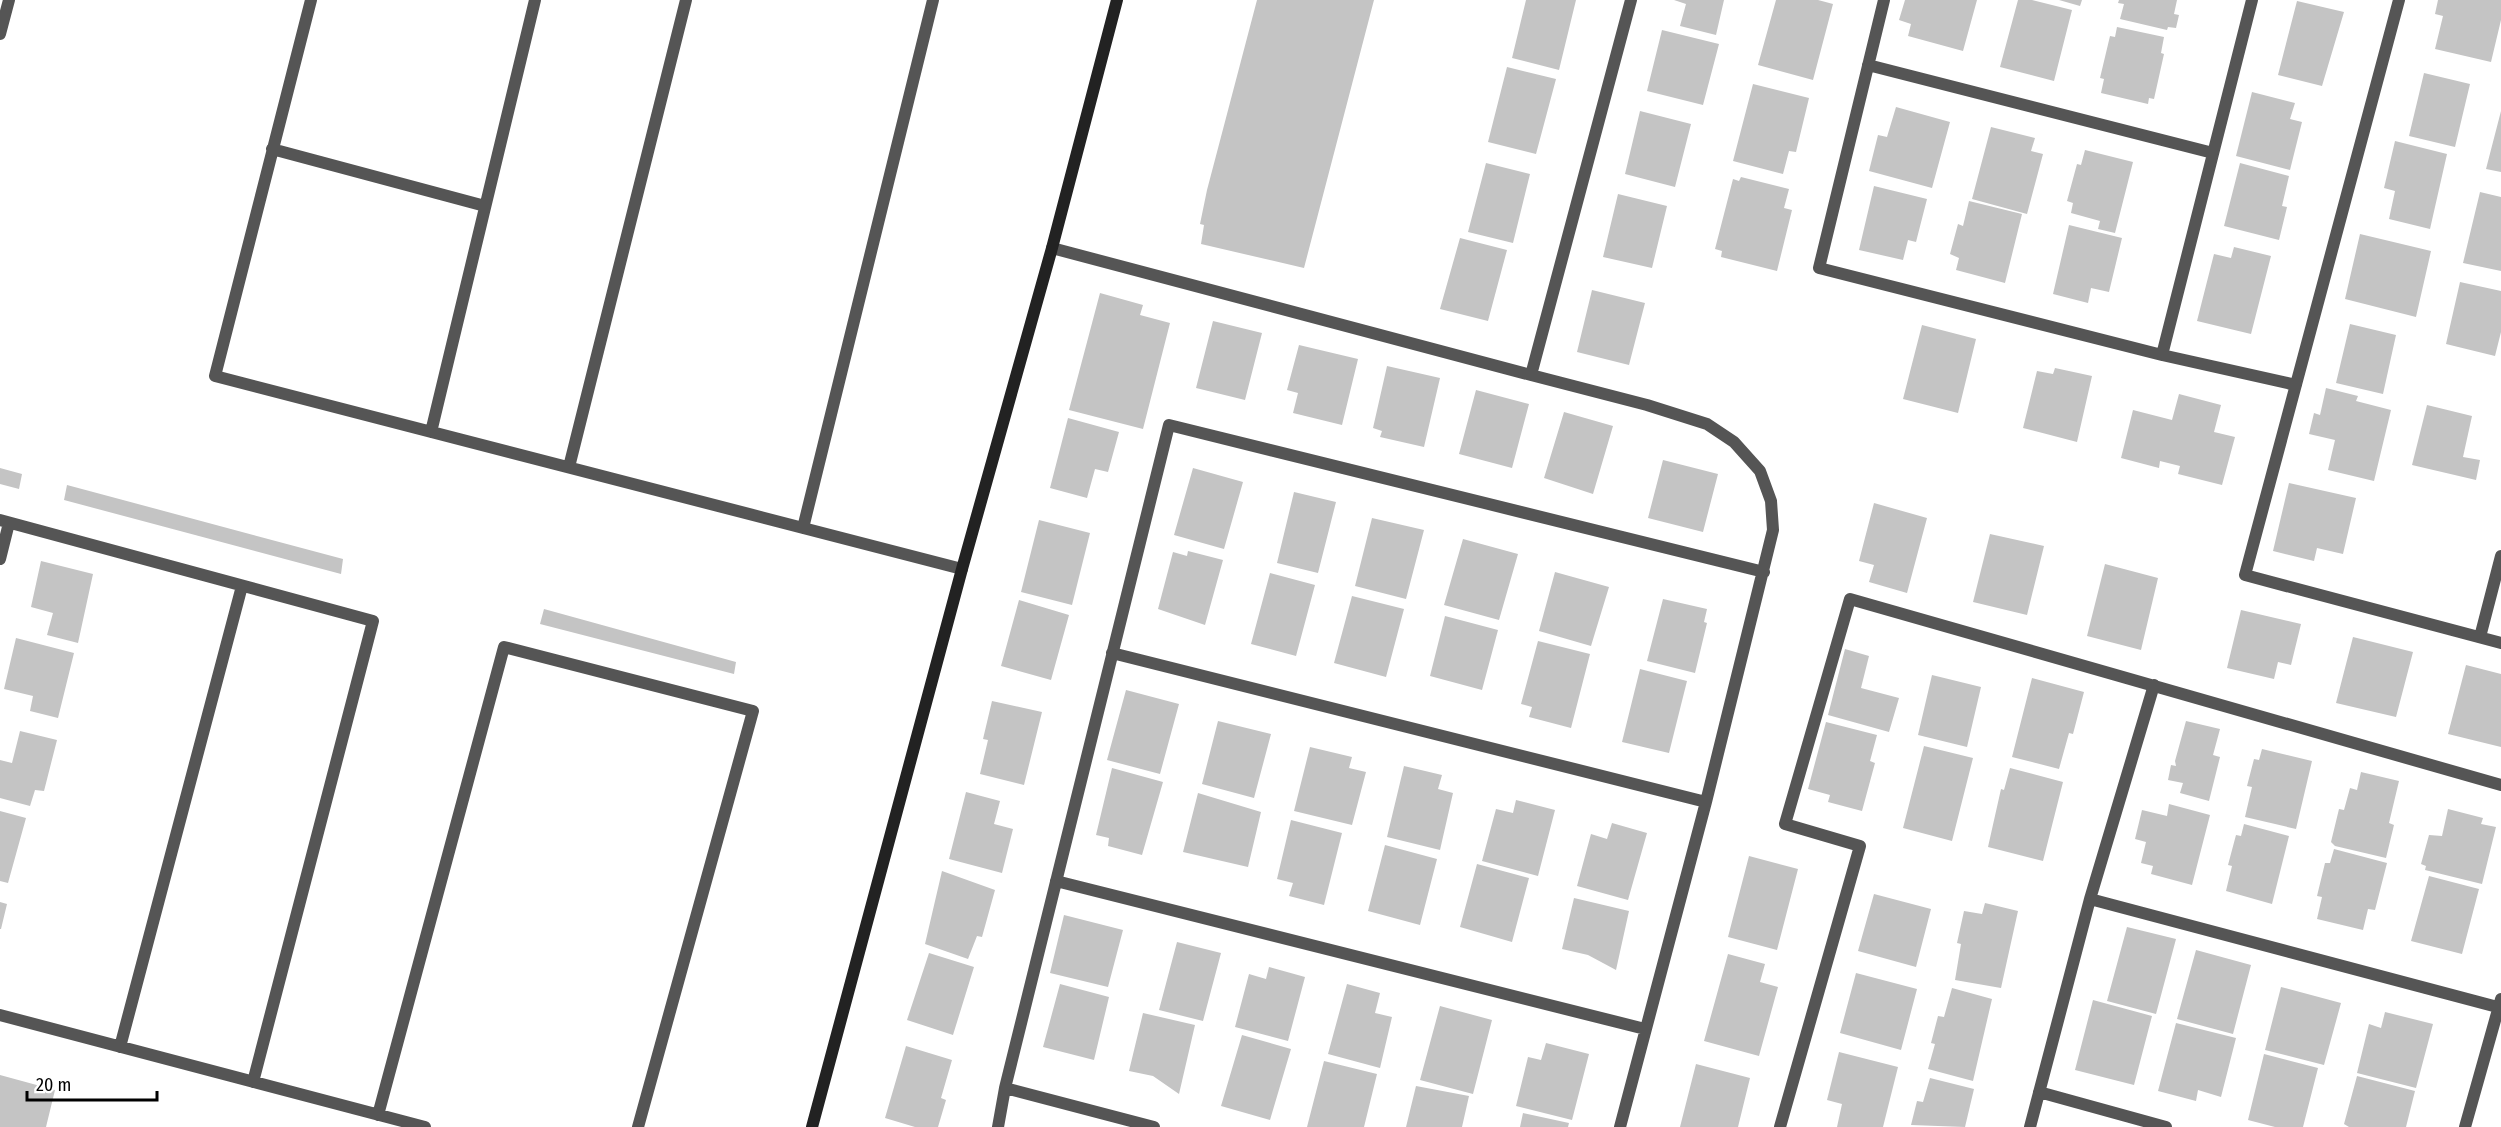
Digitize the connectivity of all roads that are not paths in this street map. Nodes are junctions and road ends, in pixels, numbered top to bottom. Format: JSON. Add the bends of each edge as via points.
{"nodes":[{"id":1,"x":9,"y":0,"type":"edge"},
{"id":2,"x":311,"y":0,"type":"edge"},
{"id":3,"x":535,"y":0,"type":"edge"},
{"id":4,"x":686,"y":0,"type":"edge"},
{"id":5,"x":933,"y":0,"type":"edge"},
{"id":6,"x":1117,"y":0,"type":"edge"},
{"id":7,"x":1631,"y":0,"type":"edge"},
{"id":8,"x":1884,"y":0,"type":"edge"},
{"id":9,"x":2252,"y":0,"type":"edge"},
{"id":10,"x":2399,"y":0,"type":"edge"},
{"id":11,"x":0,"y":34,"type":"edge"},
{"id":12,"x":1868,"y":65,"type":"junction"},
{"id":13,"x":272,"y":149,"type":"junction"},
{"id":14,"x":2213,"y":153,"type":"junction"},
{"id":15,"x":485,"y":207,"type":"junction"},
{"id":16,"x":1052,"y":248,"type":"junction"},
{"id":17,"x":2162,"y":355,"type":"junction"},
{"id":18,"x":1531,"y":375,"type":"junction"},
{"id":19,"x":2296,"y":385,"type":"junction"},
{"id":20,"x":431,"y":432,"type":"junction"},
{"id":21,"x":569,"y":467,"type":"junction"},
{"id":22,"x":5,"y":521,"type":"edge"},
{"id":23,"x":803,"y":528,"type":"junction"},
{"id":24,"x":2501,"y":556,"type":"edge"},
{"id":25,"x":0,"y":559,"type":"edge"},
{"id":26,"x":962,"y":569,"type":"junction"},
{"id":27,"x":1764,"y":572,"type":"junction"},
{"id":28,"x":242,"y":586,"type":"junction"},
{"id":29,"x":2480,"y":637,"type":"junction"},
{"id":30,"x":2501,"y":643,"type":"edge"},
{"id":31,"x":1112,"y":653,"type":"junction"},
{"id":32,"x":2154,"y":685,"type":"junction"},
{"id":33,"x":2501,"y":785,"type":"edge"},
{"id":34,"x":1706,"y":802,"type":"junction"},
{"id":35,"x":1056,"y":881,"type":"junction"},
{"id":36,"x":2090,"y":899,"type":"junction"},
{"id":37,"x":2500,"y":1005,"type":"edge"},
{"id":38,"x":0,"y":1016,"type":"edge"},
{"id":39,"x":1644,"y":1029,"type":"junction"},
{"id":40,"x":120,"y":1047,"type":"junction"},
{"id":41,"x":254,"y":1082,"type":"junction"},
{"id":42,"x":1005,"y":1088,"type":"junction"},
{"id":43,"x":2039,"y":1092,"type":"junction"},
{"id":44,"x":378,"y":1115,"type":"junction"},
{"id":45,"x":425,"y":1127,"type":"edge"},
{"id":46,"x":638,"y":1127,"type":"edge"},
{"id":47,"x":812,"y":1127,"type":"edge"},
{"id":48,"x":999,"y":1127,"type":"edge"},
{"id":49,"x":1154,"y":1127,"type":"edge"},
{"id":50,"x":1620,"y":1127,"type":"edge"},
{"id":51,"x":1780,"y":1127,"type":"edge"},
{"id":52,"x":2030,"y":1127,"type":"edge"},
{"id":53,"x":2166,"y":1127,"type":"edge"},
{"id":54,"x":2465,"y":1127,"type":"edge"}],
"edges":[{"from":1,"to":11,"type":"street"},
{"from":2,"to":13,"type":"street"},
{"from":3,"to":15,"type":"street"},
{"from":4,"to":21,"type":"street"},
{"from":5,"to":23,"type":"street"},
{"from":6,"to":16,"type":"street"},
{"from":7,"to":18,"type":"street"},
{"from":8,"to":12,"type":"street"},
{"from":9,"to":14,"type":"street"},
{"from":10,"to":19,"type":"street"},
{"from":12,"to":14,"type":"street"},
{"from":12,"to":17,"type":"street","via":[[1819,268]]},
{"from":13,"to":15,"type":"street"},
{"from":13,"to":20,"type":"street","via":[[215,376]]},
{"from":14,"to":17,"type":"street"},
{"from":15,"to":20,"type":"street"},
{"from":16,"to":18,"type":"street"},
{"from":16,"to":26,"type":"street"},
{"from":17,"to":19,"type":"street"},
{"from":18,"to":27,"type":"street","via":[[1684,416],[1707,424],[1734,442],[1760,471],[1771,501],[1773,530]]},
{"from":19,"to":29,"type":"street","via":[[2245,575]]},
{"from":20,"to":21,"type":"street"},
{"from":21,"to":23,"type":"street"},
{"from":22,"to":25,"type":"street"},
{"from":22,"to":28,"type":"street"},
{"from":23,"to":26,"type":"street"},
{"from":24,"to":29,"type":"street"},
{"from":26,"to":47,"type":"street"},
{"from":27,"to":31,"type":"street","via":[[1169,425]]},
{"from":27,"to":34,"type":"street"},
{"from":28,"to":40,"type":"street"},
{"from":28,"to":41,"type":"street","via":[[373,621]]},
{"from":29,"to":30,"type":"street"},
{"from":31,"to":34,"type":"street"},
{"from":31,"to":35,"type":"street"},
{"from":32,"to":33,"type":"street"},
{"from":32,"to":36,"type":"street"},
{"from":32,"to":51,"type":"street","via":[[1850,599],[1785,824],[1860,846]]},
{"from":34,"to":39,"type":"street"},
{"from":35,"to":39,"type":"street"},
{"from":35,"to":42,"type":"street"},
{"from":36,"to":37,"type":"street"},
{"from":36,"to":43,"type":"street"},
{"from":37,"to":54,"type":"street"},
{"from":38,"to":40,"type":"street"},
{"from":39,"to":50,"type":"street"},
{"from":40,"to":41,"type":"street"},
{"from":41,"to":44,"type":"street"},
{"from":42,"to":48,"type":"street"},
{"from":42,"to":49,"type":"street"},
{"from":43,"to":52,"type":"street"},
{"from":43,"to":53,"type":"street"},
{"from":44,"to":45,"type":"street"},
{"from":44,"to":46,"type":"street","via":[[504,647],[753,711]]}]}
